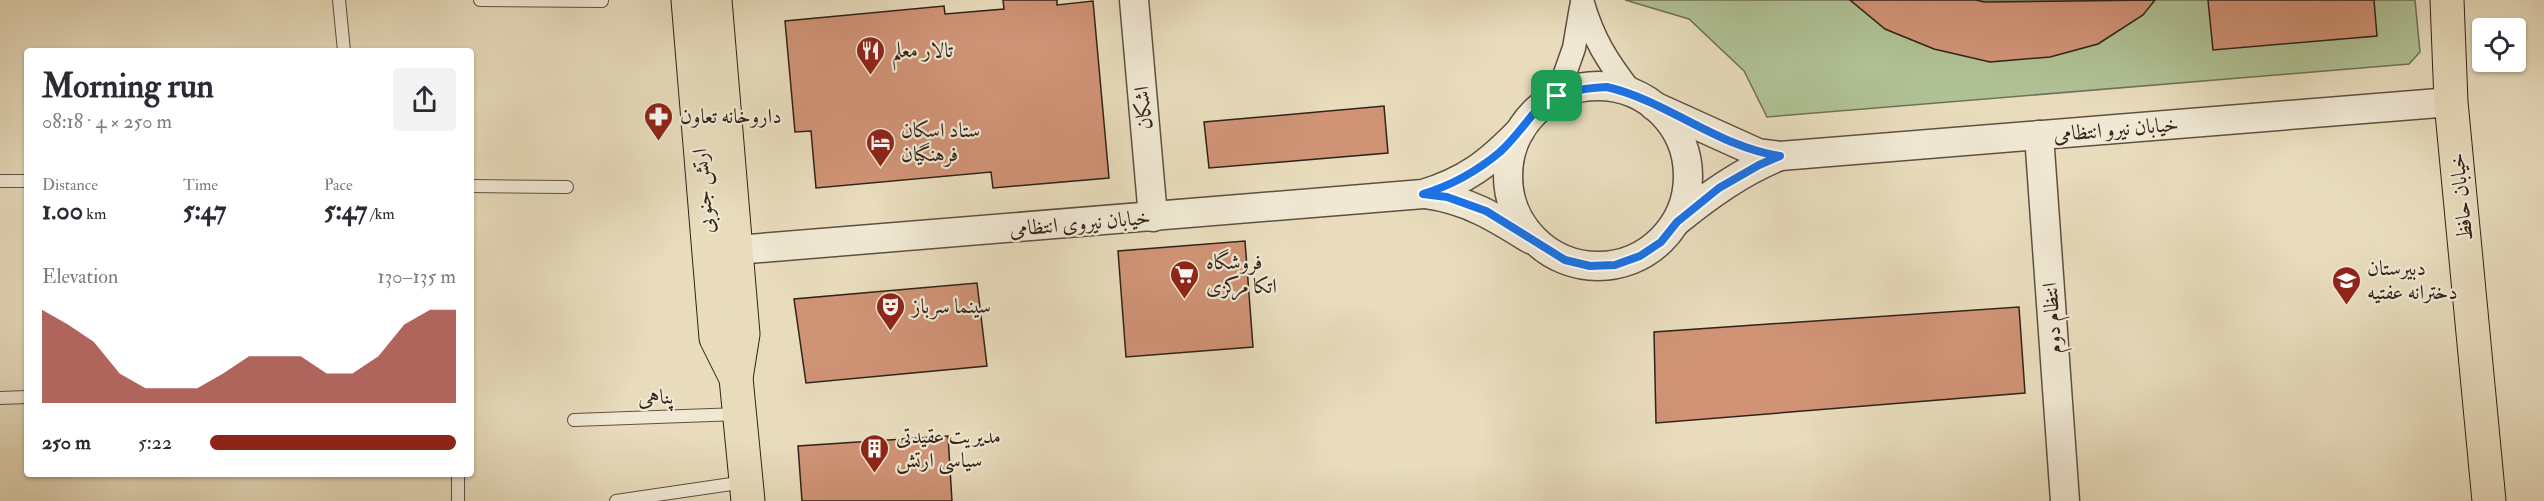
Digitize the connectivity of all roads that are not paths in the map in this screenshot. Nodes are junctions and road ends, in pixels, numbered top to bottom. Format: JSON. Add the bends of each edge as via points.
{"nodes":[{"id":1,"x":339,"y":0,"type":"edge"},
{"id":2,"x":480,"y":0,"type":"edge"},
{"id":3,"x":602,"y":0,"type":"edge"},
{"id":4,"x":688,"y":0,"type":"edge"},
{"id":5,"x":714,"y":0,"type":"edge"},
{"id":6,"x":1134,"y":0,"type":"edge"},
{"id":7,"x":1582,"y":0,"type":"edge"},
{"id":8,"x":2447,"y":0,"type":"edge"},
{"id":9,"x":344,"y":48,"type":"edge"},
{"id":10,"x":1557,"y":96,"type":"junction"},
{"id":11,"x":1643,"y":99,"type":"junction"},
{"id":12,"x":2451,"y":102,"type":"junction"},
{"id":13,"x":1520,"y":131,"type":"junction"},
{"id":14,"x":2039,"y":135,"type":"junction"},
{"id":15,"x":1780,"y":156,"type":"junction"},
{"id":16,"x":0,"y":181,"type":"edge"},
{"id":17,"x":24,"y":181,"type":"edge"},
{"id":18,"x":474,"y":186,"type":"edge"},
{"id":19,"x":567,"y":187,"type":"dead end"},
{"id":20,"x":1423,"y":194,"type":"junction"},
{"id":21,"x":1153,"y":217,"type":"junction"},
{"id":22,"x":1677,"y":222,"type":"junction"},
{"id":23,"x":1542,"y":247,"type":"junction"},
{"id":24,"x":736,"y":250,"type":"junction"},
{"id":25,"x":736,"y":378,"type":"junction"},
{"id":26,"x":24,"y":397,"type":"edge"},
{"id":27,"x":0,"y":398,"type":"edge"},
{"id":28,"x":740,"y":414,"type":"junction"},
{"id":29,"x":574,"y":420,"type":"dead end"},
{"id":30,"x":458,"y":477,"type":"edge"},
{"id":31,"x":747,"y":491,"type":"edge"},
{"id":32,"x":458,"y":501,"type":"edge"},
{"id":33,"x":616,"y":501,"type":"edge"},
{"id":34,"x":2065,"y":501,"type":"edge"},
{"id":35,"x":2489,"y":501,"type":"edge"}],
"edges":[{"from":1,"to":9,"type":"lane"},
{"from":2,"to":3,"type":"lane"},
{"from":4,"to":25,"type":"main road","name":"ارتش جنوبی","via":[[716,338]]},
{"from":5,"to":24,"type":"main road","name":"ارتش جنوبی"},
{"from":6,"to":21,"type":"street","name":"اشکان"},
{"from":7,"to":10,"type":"street","via":[[1574,48]]},
{"from":7,"to":11,"type":"street","via":[[1600,48]]},
{"from":8,"to":12,"type":"main road","name":"خیابان حافظ"},
{"from":10,"to":11,"type":"street","via":[[1581,88],[1607,87]]},
{"from":10,"to":13,"type":"street"},
{"from":11,"to":15,"type":"street","name":"خیابان نیرو انتظامی","via":[[1758,153]]},
{"from":11,"to":22,"type":"street","via":[[1672,124],[1683,147],[1689,172],[1686,198]]},
{"from":12,"to":14,"type":"street","name":"خیابان نیرو انتظامی"},
{"from":12,"to":35,"type":"main road","name":"خیابان حافظ"},
{"from":13,"to":20,"type":"street","name":"خیابان نیروی انتظامی","via":[[1462,180]]},
{"from":13,"to":23,"type":"street","via":[[1510,155],[1508,181],[1513,206],[1525,229]]},
{"from":14,"to":15,"type":"street","name":"خیابان نیرو انتظامی"},
{"from":14,"to":34,"type":"street","name":"انتظام دوم"},
{"from":15,"to":22,"type":"street","name":"خیابان نیرو انتظامی","via":[[1719,188]]},
{"from":16,"to":17,"type":"lane"},
{"from":18,"to":19,"type":"lane"},
{"from":20,"to":21,"type":"street","name":"خیابان نیروی انتظامی"},
{"from":20,"to":23,"type":"street","name":"خیابان نیروی انتظامی","via":[[1447,197],[1486,211]]},
{"from":21,"to":24,"type":"street","name":"خیابان نیروی انتظامی"},
{"from":22,"to":23,"type":"street","via":[[1661,242],[1640,256],[1615,265],[1590,266],[1565,260]]},
{"from":24,"to":25,"type":"main road","name":"ارتش جنوبی","via":[[743,334]]},
{"from":25,"to":28,"type":"main road","name":"ارتش جنوبی"},
{"from":26,"to":27,"type":"lane"},
{"from":28,"to":29,"type":"lane","name":"پناهی"},
{"from":28,"to":31,"type":"main road","name":"ارتش جنوبی"},
{"from":30,"to":32,"type":"lane"},
{"from":31,"to":33,"type":"lane"}]}
